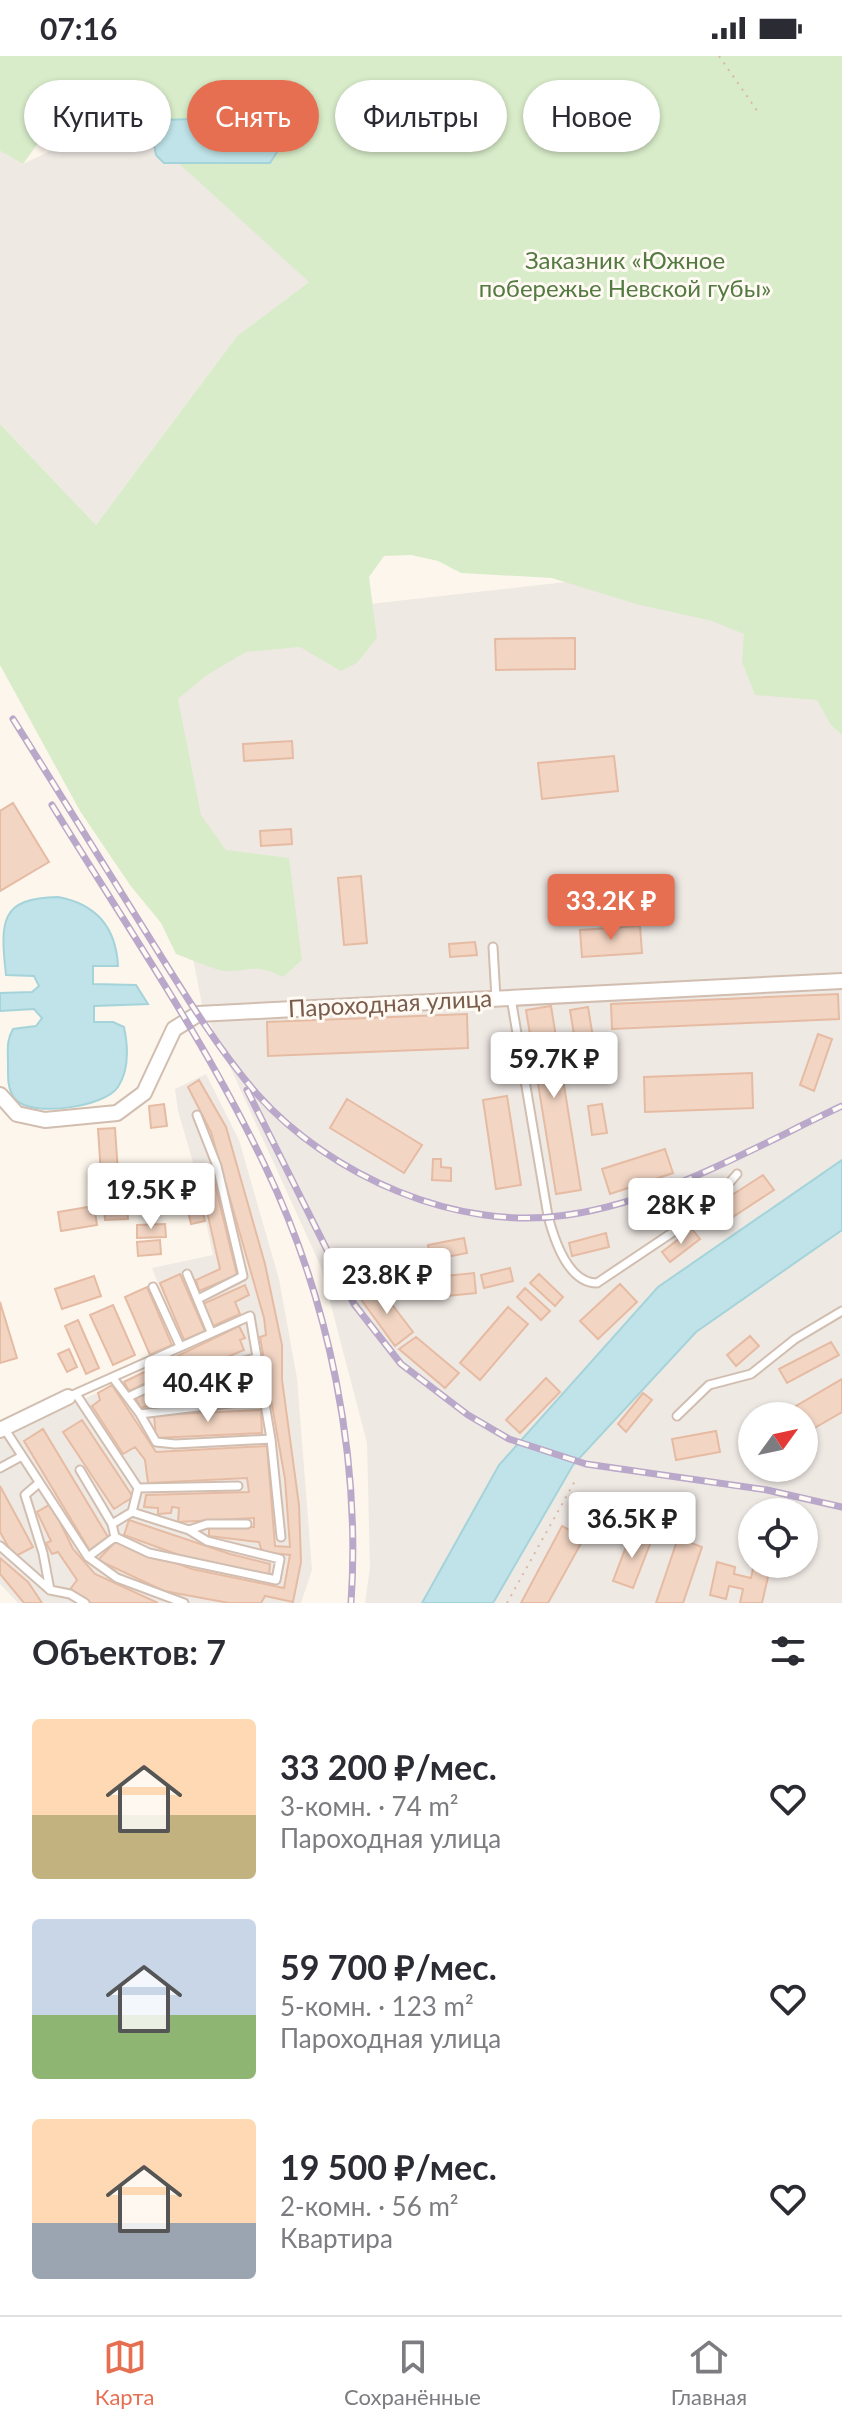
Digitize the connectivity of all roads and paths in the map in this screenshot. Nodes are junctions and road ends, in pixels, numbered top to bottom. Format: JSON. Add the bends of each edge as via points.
{"nodes":[{"id":1,"x":719,"y":56,"type":"edge"},
{"id":2,"x":758,"y":112,"type":"dead end"},
{"id":3,"x":493,"y":947,"type":"dead end"},
{"id":4,"x":842,"y":981,"type":"edge"},
{"id":5,"x":504,"y":998,"type":"junction"},
{"id":6,"x":0,"y":1095,"type":"edge"},
{"id":7,"x":197,"y":1115,"type":"dead end"},
{"id":8,"x":737,"y":1174,"type":"dead end"},
{"id":9,"x":187,"y":1274,"type":"dead end"},
{"id":10,"x":153,"y":1287,"type":"dead end"},
{"id":11,"x":198,"y":1299,"type":"junction"},
{"id":12,"x":842,"y":1311,"type":"edge"},
{"id":13,"x":211,"y":1332,"type":"junction"},
{"id":14,"x":180,"y":1346,"type":"junction"},
{"id":15,"x":255,"y":1358,"type":"junction"},
{"id":16,"x":113,"y":1378,"type":"junction"},
{"id":17,"x":72,"y":1396,"type":"junction"},
{"id":18,"x":128,"y":1397,"type":"junction"},
{"id":19,"x":264,"y":1399,"type":"junction"},
{"id":20,"x":140,"y":1414,"type":"junction"},
{"id":21,"x":677,"y":1416,"type":"dead end"},
{"id":22,"x":2,"y":1429,"type":"edge"},
{"id":23,"x":271,"y":1439,"type":"junction"},
{"id":24,"x":22,"y":1456,"type":"junction"},
{"id":25,"x":0,"y":1468,"type":"edge"},
{"id":26,"x":80,"y":1470,"type":"dead end"},
{"id":27,"x":576,"y":1479,"type":"dead end"},
{"id":28,"x":39,"y":1483,"type":"junction"},
{"id":29,"x":238,"y":1486,"type":"dead end"},
{"id":30,"x":138,"y":1488,"type":"junction"},
{"id":31,"x":132,"y":1512,"type":"junction"},
{"id":32,"x":112,"y":1524,"type":"junction"},
{"id":33,"x":247,"y":1524,"type":"dead end"},
{"id":34,"x":189,"y":1530,"type":"junction"},
{"id":35,"x":115,"y":1537,"type":"junction"},
{"id":36,"x":281,"y":1537,"type":"dead end"},
{"id":37,"x":0,"y":1546,"type":"edge"},
{"id":38,"x":88,"y":1557,"type":"junction"},
{"id":39,"x":50,"y":1590,"type":"junction"},
{"id":40,"x":85,"y":1603,"type":"edge"},
{"id":41,"x":184,"y":1603,"type":"edge"},
{"id":42,"x":507,"y":1603,"type":"edge"}],
"edges":[{"from":1,"to":2,"type":"path"},
{"from":3,"to":5,"type":"lane"},
{"from":4,"to":5,"type":"street","name":"Пароходная улица"},
{"from":5,"to":6,"type":"street","name":"Пароходная улица","via":[[198,1014],[174,1029],[144,1093],[117,1113],[45,1120],[17,1114]]},
{"from":5,"to":8,"type":"lane","via":[[548,1216],[557,1248],[581,1278],[597,1283],[706,1210]]},
{"from":7,"to":11,"type":"lane","via":[[217,1166],[243,1276]]},
{"from":9,"to":11,"type":"lane"},
{"from":10,"to":14,"type":"lane"},
{"from":11,"to":13,"type":"lane"},
{"from":12,"to":21,"type":"lane","via":[[751,1374],[709,1385]]},
{"from":13,"to":14,"type":"lane"},
{"from":13,"to":15,"type":"lane","via":[[250,1316]]},
{"from":14,"to":16,"type":"lane"},
{"from":15,"to":18,"type":"lane","via":[[200,1368],[191,1376],[174,1376]]},
{"from":15,"to":19,"type":"lane"},
{"from":16,"to":17,"type":"lane"},
{"from":16,"to":18,"type":"lane"},
{"from":17,"to":22,"type":"street"},
{"from":17,"to":30,"type":"lane"},
{"from":18,"to":20,"type":"lane"},
{"from":19,"to":20,"type":"lane"},
{"from":19,"to":23,"type":"lane"},
{"from":20,"to":23,"type":"lane","via":[[156,1442]]},
{"from":22,"to":24,"type":"lane"},
{"from":23,"to":36,"type":"lane"},
{"from":24,"to":25,"type":"lane"},
{"from":24,"to":28,"type":"lane"},
{"from":26,"to":32,"type":"lane"},
{"from":27,"to":42,"type":"path"},
{"from":28,"to":38,"type":"lane"},
{"from":28,"to":39,"type":"lane","via":[[25,1495]]},
{"from":29,"to":30,"type":"lane"},
{"from":30,"to":31,"type":"lane"},
{"from":31,"to":32,"type":"lane"},
{"from":31,"to":34,"type":"lane"},
{"from":32,"to":35,"type":"lane"},
{"from":33,"to":34,"type":"lane","via":[[207,1524]]},
{"from":34,"to":35,"type":"lane","via":[[207,1541],[280,1559],[276,1580],[149,1553]]},
{"from":35,"to":38,"type":"lane"},
{"from":37,"to":39,"type":"lane"},
{"from":38,"to":41,"type":"lane","via":[[117,1578]]},
{"from":39,"to":40,"type":"lane"}]}
